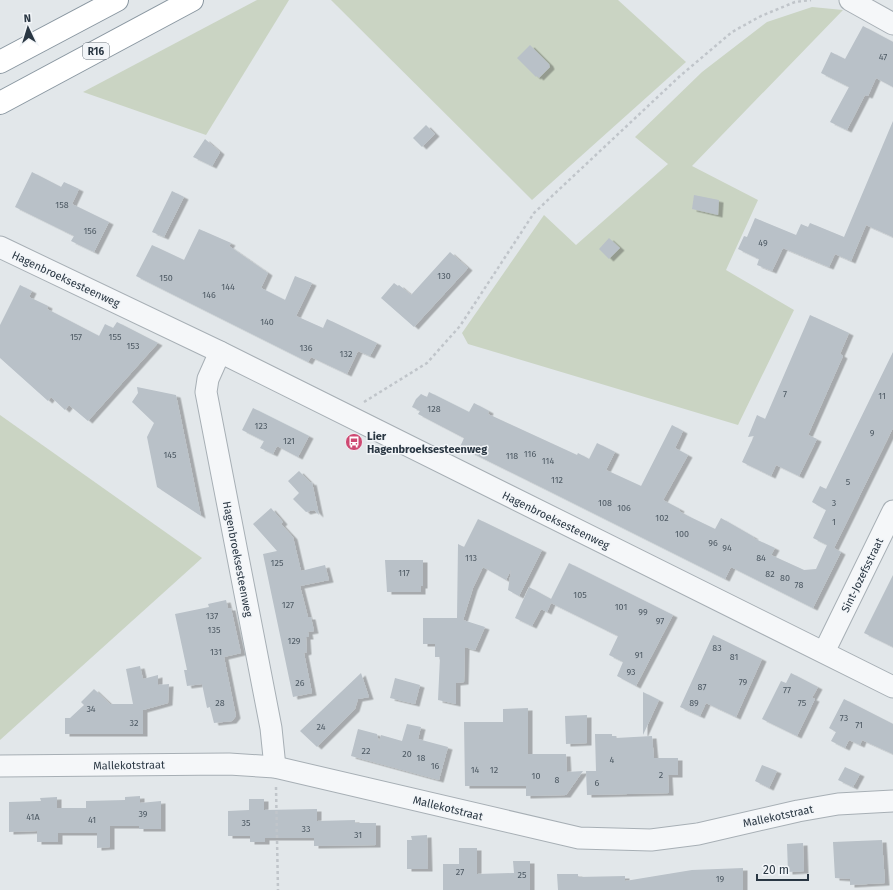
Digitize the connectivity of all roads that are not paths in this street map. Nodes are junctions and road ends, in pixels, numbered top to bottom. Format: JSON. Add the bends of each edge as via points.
{"nodes":[{"id":1,"x":117,"y":0,"type":"edge"},
{"id":2,"x":192,"y":0,"type":"edge"},
{"id":3,"x":850,"y":0,"type":"edge"},
{"id":4,"x":893,"y":24,"type":"edge"},
{"id":5,"x":0,"y":62,"type":"edge"},
{"id":6,"x":0,"y":103,"type":"edge"},
{"id":7,"x":0,"y":247,"type":"edge"},
{"id":8,"x":220,"y":352,"type":"junction"},
{"id":9,"x":893,"y":511,"type":"edge"},
{"id":10,"x":827,"y":645,"type":"junction"},
{"id":11,"x":893,"y":687,"type":"edge"},
{"id":12,"x":0,"y":766,"type":"edge"},
{"id":13,"x":275,"y":767,"type":"junction"},
{"id":14,"x":893,"y":801,"type":"edge"}],
"edges":[{"from":1,"to":5,"type":"highway"},
{"from":2,"to":6,"type":"highway","number":"R16"},
{"from":3,"to":4,"type":"street"},
{"from":7,"to":8,"type":"street","name":"Hagenbroeksesteenweg"},
{"from":8,"to":10,"type":"street","name":"Hagenbroeksesteenweg"},
{"from":8,"to":13,"type":"street","name":"Hagenbroeksesteenweg","via":[[208,379],[206,392],[272,728]]},
{"from":9,"to":10,"type":"street","name":"Sint-Jozefsstraat"},
{"from":10,"to":11,"type":"street","name":"Hagenbroeksesteenweg"},
{"from":12,"to":13,"type":"street","name":"Mallekotstraat","via":[[229,764]]},
{"from":13,"to":14,"type":"street","name":"Mallekotstraat","via":[[579,838],[650,840],[698,834],[838,804]]}]}
